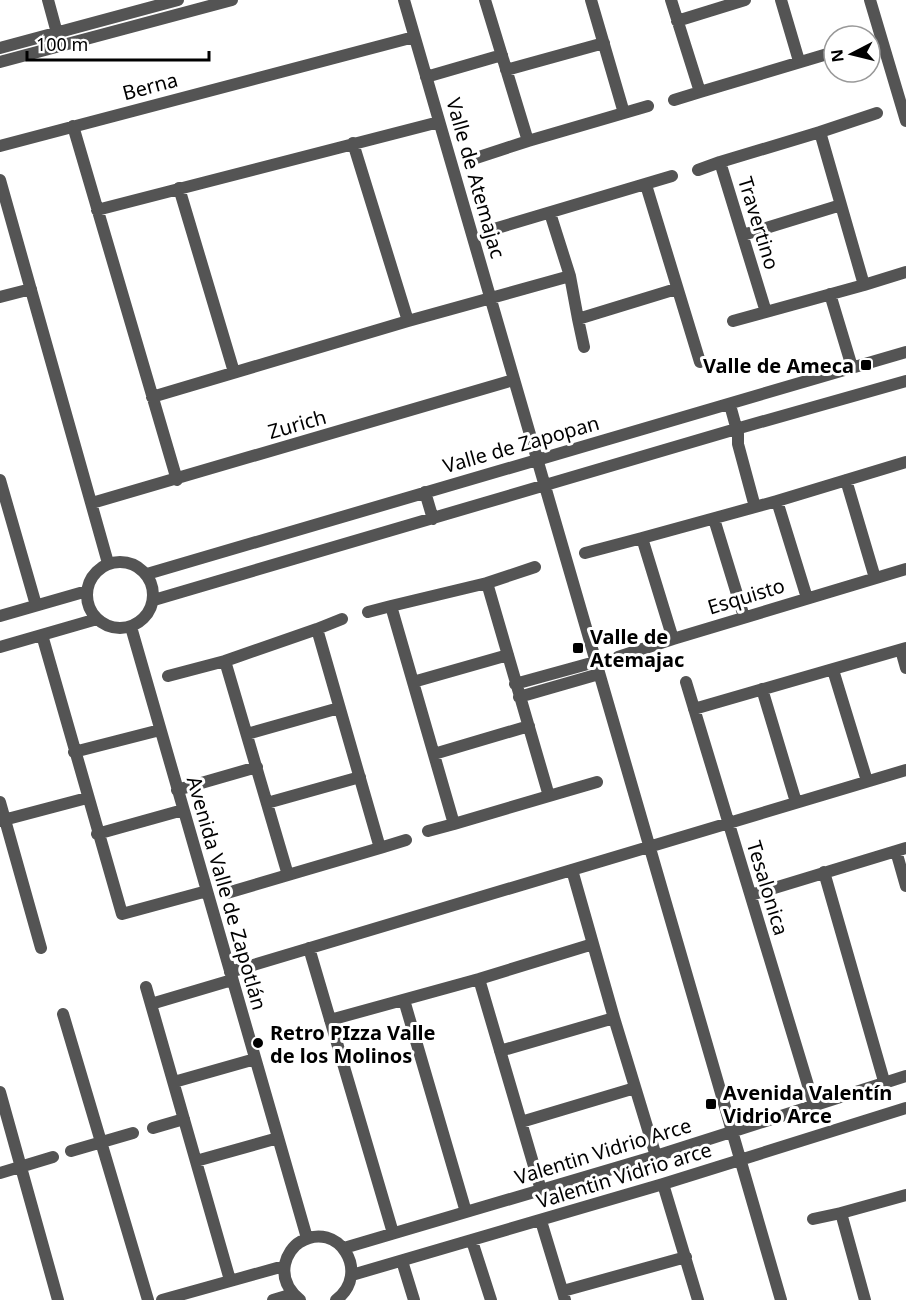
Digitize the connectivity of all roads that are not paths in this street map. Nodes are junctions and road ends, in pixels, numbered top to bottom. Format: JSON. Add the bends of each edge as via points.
{"nodes":[{"id":1,"x":48,"y":0,"type":"edge"},
{"id":2,"x":178,"y":0,"type":"edge"},
{"id":3,"x":232,"y":0,"type":"edge"},
{"id":4,"x":404,"y":0,"type":"edge"},
{"id":5,"x":485,"y":0,"type":"edge"},
{"id":6,"x":591,"y":0,"type":"edge"},
{"id":7,"x":671,"y":0,"type":"edge"},
{"id":8,"x":745,"y":0,"type":"edge"},
{"id":9,"x":781,"y":0,"type":"edge"},
{"id":10,"x":870,"y":0,"type":"edge"},
{"id":11,"x":144,"y":4,"type":"edge"},
{"id":12,"x":677,"y":21,"type":"junction"},
{"id":13,"x":57,"y":33,"type":"junction"},
{"id":14,"x":414,"y":37,"type":"junction"},
{"id":15,"x":603,"y":43,"type":"junction"},
{"id":16,"x":0,"y":48,"type":"edge"},
{"id":17,"x":502,"y":55,"type":"junction"},
{"id":18,"x":822,"y":56,"type":"edge"},
{"id":19,"x":0,"y":62,"type":"edge"},
{"id":20,"x":800,"y":62,"type":"junction"},
{"id":21,"x":506,"y":70,"type":"junction"},
{"id":22,"x":426,"y":77,"type":"junction"},
{"id":23,"x":700,"y":92,"type":"junction"},
{"id":24,"x":674,"y":100,"type":"dead end"},
{"id":25,"x":648,"y":106,"type":"dead end"},
{"id":26,"x":624,"y":113,"type":"junction"},
{"id":27,"x":876,"y":113,"type":"dead end"},
{"id":28,"x":906,"y":121,"type":"edge"},
{"id":29,"x":439,"y":122,"type":"junction"},
{"id":30,"x":73,"y":126,"type":"junction"},
{"id":31,"x":820,"y":132,"type":"junction"},
{"id":32,"x":528,"y":141,"type":"junction"},
{"id":33,"x":353,"y":143,"type":"junction"},
{"id":34,"x":0,"y":146,"type":"edge"},
{"id":35,"x":476,"y":158,"type":"dead end"},
{"id":36,"x":720,"y":162,"type":"junction"},
{"id":37,"x":698,"y":170,"type":"dead end"},
{"id":38,"x":672,"y":176,"type":"dead end"},
{"id":39,"x":0,"y":180,"type":"edge"},
{"id":40,"x":646,"y":185,"type":"junction"},
{"id":41,"x":179,"y":188,"type":"junction"},
{"id":42,"x":842,"y":205,"type":"junction"},
{"id":43,"x":97,"y":210,"type":"junction"},
{"id":44,"x":550,"y":213,"type":"junction"},
{"id":45,"x":494,"y":229,"type":"dead end"},
{"id":46,"x":743,"y":235,"type":"junction"},
{"id":47,"x":906,"y":272,"type":"edge"},
{"id":48,"x":570,"y":276,"type":"junction"},
{"id":49,"x":864,"y":285,"type":"junction"},
{"id":50,"x":31,"y":289,"type":"junction"},
{"id":51,"x":676,"y":289,"type":"junction"},
{"id":52,"x":830,"y":294,"type":"junction"},
{"id":53,"x":0,"y":297,"type":"edge"},
{"id":54,"x":490,"y":297,"type":"junction"},
{"id":55,"x":766,"y":312,"type":"junction"},
{"id":56,"x":578,"y":319,"type":"junction"},
{"id":57,"x":408,"y":321,"type":"junction"},
{"id":58,"x":733,"y":321,"type":"dead end"},
{"id":59,"x":584,"y":347,"type":"dead end"},
{"id":60,"x":906,"y":352,"type":"edge"},
{"id":61,"x":700,"y":362,"type":"dead end"},
{"id":62,"x":852,"y":367,"type":"junction"},
{"id":63,"x":234,"y":372,"type":"junction"},
{"id":64,"x":513,"y":380,"type":"junction"},
{"id":65,"x":906,"y":381,"type":"edge"},
{"id":66,"x":152,"y":397,"type":"junction"},
{"id":67,"x":730,"y":405,"type":"junction"},
{"id":68,"x":737,"y":431,"type":"junction"},
{"id":69,"x":536,"y":459,"type":"junction"},
{"id":70,"x":906,"y":462,"type":"edge"},
{"id":71,"x":0,"y":480,"type":"edge"},
{"id":72,"x":177,"y":480,"type":"junction"},
{"id":73,"x":846,"y":480,"type":"junction"},
{"id":74,"x":544,"y":486,"type":"junction"},
{"id":75,"x":424,"y":492,"type":"junction"},
{"id":76,"x":777,"y":501,"type":"junction"},
{"id":77,"x":92,"y":503,"type":"junction"},
{"id":78,"x":758,"y":506,"type":"junction"},
{"id":79,"x":433,"y":519,"type":"junction"},
{"id":80,"x":714,"y":519,"type":"junction"},
{"id":81,"x":13,"y":525,"type":"junction"},
{"id":82,"x":0,"y":529,"type":"edge"},
{"id":83,"x":642,"y":538,"type":"junction"},
{"id":84,"x":585,"y":553,"type":"dead end"},
{"id":85,"x":108,"y":563,"type":"junction"},
{"id":86,"x":535,"y":567,"type":"dead end"},
{"id":87,"x":906,"y":569,"type":"edge"},
{"id":88,"x":147,"y":574,"type":"junction"},
{"id":89,"x":875,"y":578,"type":"junction"},
{"id":90,"x":487,"y":583,"type":"junction"},
{"id":91,"x":87,"y":591,"type":"junction"},
{"id":92,"x":807,"y":598,"type":"junction"},
{"id":93,"x":154,"y":600,"type":"junction"},
{"id":94,"x":36,"y":605,"type":"junction"},
{"id":95,"x":392,"y":606,"type":"junction"},
{"id":96,"x":368,"y":612,"type":"dead end"},
{"id":97,"x":0,"y":616,"type":"edge"},
{"id":98,"x":744,"y":617,"type":"junction"},
{"id":99,"x":97,"y":619,"type":"junction"},
{"id":100,"x":342,"y":619,"type":"dead end"},
{"id":101,"x":131,"y":627,"type":"junction"},
{"id":102,"x":317,"y":628,"type":"junction"},
{"id":103,"x":42,"y":635,"type":"junction"},
{"id":104,"x":673,"y":639,"type":"junction"},
{"id":105,"x":0,"y":647,"type":"edge"},
{"id":106,"x":903,"y":649,"type":"edge"},
{"id":107,"x":508,"y":655,"type":"junction"},
{"id":108,"x":618,"y":657,"type":"dead end"},
{"id":109,"x":225,"y":661,"type":"junction"},
{"id":110,"x":597,"y":668,"type":"junction"},
{"id":111,"x":906,"y":668,"type":"edge"},
{"id":112,"x":833,"y":670,"type":"junction"},
{"id":113,"x":168,"y":676,"type":"dead end"},
{"id":114,"x":413,"y":682,"type":"junction"},
{"id":115,"x":686,"y":682,"type":"dead end"},
{"id":116,"x":516,"y":684,"type":"junction"},
{"id":117,"x":762,"y":689,"type":"junction"},
{"id":118,"x":519,"y":697,"type":"junction"},
{"id":119,"x":339,"y":708,"type":"junction"},
{"id":120,"x":694,"y":709,"type":"junction"},
{"id":121,"x":529,"y":726,"type":"junction"},
{"id":122,"x":160,"y":730,"type":"junction"},
{"id":123,"x":247,"y":734,"type":"junction"},
{"id":124,"x":74,"y":752,"type":"junction"},
{"id":125,"x":434,"y":754,"type":"junction"},
{"id":126,"x":256,"y":767,"type":"junction"},
{"id":127,"x":906,"y":770,"type":"edge"},
{"id":128,"x":360,"y":777,"type":"junction"},
{"id":129,"x":867,"y":781,"type":"junction"},
{"id":130,"x":597,"y":782,"type":"dead end"},
{"id":131,"x":177,"y":789,"type":"junction"},
{"id":132,"x":549,"y":796,"type":"junction"},
{"id":133,"x":87,"y":798,"type":"junction"},
{"id":134,"x":0,"y":802,"type":"edge"},
{"id":135,"x":796,"y":802,"type":"junction"},
{"id":136,"x":267,"y":803,"type":"junction"},
{"id":137,"x":183,"y":810,"type":"junction"},
{"id":138,"x":3,"y":821,"type":"edge"},
{"id":139,"x":727,"y":822,"type":"junction"},
{"id":140,"x":454,"y":824,"type":"junction"},
{"id":141,"x":428,"y":831,"type":"dead end"},
{"id":142,"x":97,"y":834,"type":"junction"},
{"id":143,"x":406,"y":840,"type":"dead end"},
{"id":144,"x":380,"y":848,"type":"junction"},
{"id":145,"x":650,"y":848,"type":"junction"},
{"id":146,"x":901,"y":849,"type":"edge"},
{"id":147,"x":572,"y":870,"type":"junction"},
{"id":148,"x":824,"y":872,"type":"junction"},
{"id":149,"x":288,"y":875,"type":"junction"},
{"id":150,"x":906,"y":886,"type":"edge"},
{"id":151,"x":207,"y":891,"type":"junction"},
{"id":152,"x":227,"y":893,"type":"dead end"},
{"id":153,"x":751,"y":894,"type":"junction"},
{"id":154,"x":593,"y":944,"type":"junction"},
{"id":155,"x":41,"y":948,"type":"dead end"},
{"id":156,"x":309,"y":948,"type":"junction"},
{"id":157,"x":231,"y":976,"type":"junction"},
{"id":158,"x":479,"y":979,"type":"junction"},
{"id":159,"x":146,"y":987,"type":"dead end"},
{"id":160,"x":404,"y":1000,"type":"junction"},
{"id":161,"x":151,"y":1004,"type":"junction"},
{"id":162,"x":63,"y":1014,"type":"dead end"},
{"id":163,"x":614,"y":1018,"type":"junction"},
{"id":164,"x":330,"y":1020,"type":"junction"},
{"id":165,"x":500,"y":1051,"type":"junction"},
{"id":166,"x":255,"y":1059,"type":"junction"},
{"id":167,"x":906,"y":1076,"type":"edge"},
{"id":168,"x":174,"y":1082,"type":"junction"},
{"id":169,"x":884,"y":1082,"type":"junction"},
{"id":170,"x":634,"y":1088,"type":"junction"},
{"id":171,"x":0,"y":1092,"type":"edge"},
{"id":172,"x":814,"y":1105,"type":"junction"},
{"id":173,"x":906,"y":1108,"type":"edge"},
{"id":174,"x":184,"y":1119,"type":"junction"},
{"id":175,"x":521,"y":1122,"type":"junction"},
{"id":176,"x":153,"y":1128,"type":"dead end"},
{"id":177,"x":732,"y":1132,"type":"junction"},
{"id":178,"x":133,"y":1133,"type":"dead end"},
{"id":179,"x":278,"y":1138,"type":"junction"},
{"id":180,"x":101,"y":1143,"type":"junction"},
{"id":181,"x":71,"y":1151,"type":"dead end"},
{"id":182,"x":656,"y":1156,"type":"junction"},
{"id":183,"x":53,"y":1157,"type":"dead end"},
{"id":184,"x":740,"y":1160,"type":"junction"},
{"id":185,"x":196,"y":1161,"type":"junction"},
{"id":186,"x":21,"y":1167,"type":"junction"},
{"id":187,"x":0,"y":1173,"type":"edge"},
{"id":188,"x":663,"y":1184,"type":"junction"},
{"id":189,"x":541,"y":1190,"type":"junction"},
{"id":190,"x":906,"y":1195,"type":"edge"},
{"id":191,"x":466,"y":1212,"type":"junction"},
{"id":192,"x":841,"y":1213,"type":"junction"},
{"id":193,"x":813,"y":1219,"type":"dead end"},
{"id":194,"x":541,"y":1221,"type":"junction"},
{"id":195,"x":393,"y":1233,"type":"junction"},
{"id":196,"x":307,"y":1238,"type":"junction"},
{"id":197,"x":472,"y":1241,"type":"junction"},
{"id":198,"x":344,"y":1248,"type":"junction"},
{"id":199,"x":686,"y":1257,"type":"junction"},
{"id":200,"x":402,"y":1261,"type":"junction"},
{"id":201,"x":284,"y":1266,"type":"junction"},
{"id":202,"x":352,"y":1275,"type":"junction"},
{"id":203,"x":231,"y":1280,"type":"junction"},
{"id":204,"x":564,"y":1296,"type":"edge"},
{"id":205,"x":297,"y":1297,"type":"edge"},
{"id":206,"x":57,"y":1300,"type":"edge"},
{"id":207,"x":148,"y":1300,"type":"edge"},
{"id":208,"x":162,"y":1300,"type":"edge"},
{"id":209,"x":273,"y":1300,"type":"edge"},
{"id":210,"x":336,"y":1300,"type":"edge"},
{"id":211,"x":414,"y":1300,"type":"edge"},
{"id":212,"x":491,"y":1300,"type":"edge"},
{"id":213,"x":698,"y":1300,"type":"edge"},
{"id":214,"x":781,"y":1300,"type":"edge"},
{"id":215,"x":865,"y":1300,"type":"edge"}],
"edges":[{"from":1,"to":13,"type":"street"},
{"from":2,"to":11,"type":"street"},
{"from":3,"to":19,"type":"street"},
{"from":4,"to":14,"type":"street","name":"Valle de Atemajac"},
{"from":5,"to":17,"type":"street"},
{"from":6,"to":15,"type":"street"},
{"from":7,"to":12,"type":"street"},
{"from":8,"to":12,"type":"street"},
{"from":9,"to":20,"type":"street"},
{"from":10,"to":28,"type":"street"},
{"from":11,"to":13,"type":"street"},
{"from":12,"to":23,"type":"street"},
{"from":13,"to":16,"type":"street"},
{"from":14,"to":22,"type":"street","name":"Valle de Atemajac"},
{"from":14,"to":30,"type":"street","name":"Berna"},
{"from":15,"to":21,"type":"street"},
{"from":15,"to":26,"type":"street"},
{"from":17,"to":21,"type":"street"},
{"from":17,"to":22,"type":"street"},
{"from":18,"to":20,"type":"street"},
{"from":20,"to":23,"type":"street"},
{"from":21,"to":32,"type":"street"},
{"from":22,"to":29,"type":"street","name":"Valle de Atemajac"},
{"from":23,"to":24,"type":"street"},
{"from":25,"to":26,"type":"street"},
{"from":26,"to":32,"type":"street"},
{"from":27,"to":31,"type":"street","name":"Travertino"},
{"from":29,"to":33,"type":"street"},
{"from":29,"to":54,"type":"street","name":"Valle de Atemajac"},
{"from":30,"to":34,"type":"street","name":"Berna"},
{"from":30,"to":43,"type":"street"},
{"from":31,"to":36,"type":"street","name":"Travertino"},
{"from":31,"to":42,"type":"street"},
{"from":32,"to":35,"type":"street"},
{"from":33,"to":41,"type":"street"},
{"from":33,"to":57,"type":"street"},
{"from":36,"to":37,"type":"street"},
{"from":36,"to":46,"type":"street","name":"Travertino"},
{"from":38,"to":40,"type":"street"},
{"from":39,"to":50,"type":"street"},
{"from":40,"to":44,"type":"street"},
{"from":40,"to":51,"type":"street"},
{"from":41,"to":43,"type":"street"},
{"from":41,"to":63,"type":"street"},
{"from":42,"to":46,"type":"street"},
{"from":42,"to":49,"type":"street"},
{"from":43,"to":66,"type":"street"},
{"from":44,"to":45,"type":"street"},
{"from":44,"to":48,"type":"street"},
{"from":46,"to":55,"type":"street","name":"Travertino"},
{"from":47,"to":49,"type":"street"},
{"from":48,"to":54,"type":"street"},
{"from":48,"to":56,"type":"street"},
{"from":49,"to":52,"type":"street"},
{"from":50,"to":53,"type":"street"},
{"from":50,"to":77,"type":"street"},
{"from":51,"to":56,"type":"street"},
{"from":51,"to":61,"type":"street"},
{"from":52,"to":55,"type":"street"},
{"from":52,"to":62,"type":"street"},
{"from":54,"to":57,"type":"street"},
{"from":54,"to":64,"type":"street","name":"Valle de Atemajac"},
{"from":55,"to":58,"type":"street"},
{"from":56,"to":59,"type":"street"},
{"from":57,"to":63,"type":"street"},
{"from":60,"to":62,"type":"street","name":"Valle de Zapopan"},
{"from":62,"to":67,"type":"street","name":"Valle de Zapopan"},
{"from":63,"to":66,"type":"street"},
{"from":64,"to":69,"type":"street","name":"Valle de Atemajac"},
{"from":64,"to":72,"type":"street","name":"Zurich"},
{"from":65,"to":68,"type":"street"},
{"from":66,"to":72,"type":"street"},
{"from":67,"to":68,"type":"street"},
{"from":67,"to":69,"type":"street","name":"Valle de Zapopan"},
{"from":68,"to":74,"type":"street"},
{"from":68,"to":78,"type":"street"},
{"from":69,"to":74,"type":"street","name":"Valle de Atemajac"},
{"from":69,"to":75,"type":"street","name":"Valle de Zapopan"},
{"from":70,"to":73,"type":"street"},
{"from":71,"to":81,"type":"street"},
{"from":72,"to":77,"type":"street","name":"Zurich"},
{"from":73,"to":76,"type":"street"},
{"from":73,"to":89,"type":"street"},
{"from":74,"to":79,"type":"street"},
{"from":74,"to":110,"type":"street","name":"Valle de Atemajac"},
{"from":75,"to":79,"type":"street"},
{"from":75,"to":88,"type":"street","name":"Valle de Zapopan"},
{"from":76,"to":78,"type":"street"},
{"from":76,"to":92,"type":"street"},
{"from":77,"to":85,"type":"street"},
{"from":78,"to":80,"type":"street"},
{"from":79,"to":93,"type":"street"},
{"from":80,"to":83,"type":"street"},
{"from":80,"to":98,"type":"street"},
{"from":81,"to":82,"type":"street"},
{"from":81,"to":94,"type":"street"},
{"from":83,"to":84,"type":"street"},
{"from":83,"to":104,"type":"street"},
{"from":85,"to":88,"type":"street","via":[[122,561]]},
{"from":85,"to":91,"type":"street","via":[[91,579]]},
{"from":86,"to":90,"type":"street"},
{"from":87,"to":89,"type":"street","name":"Esquisto"},
{"from":88,"to":93,"type":"street"},
{"from":89,"to":92,"type":"street","name":"Esquisto"},
{"from":90,"to":95,"type":"street"},
{"from":90,"to":107,"type":"street"},
{"from":91,"to":94,"type":"street"},
{"from":91,"to":99,"type":"street"},
{"from":92,"to":98,"type":"street","name":"Esquisto"},
{"from":93,"to":101,"type":"street","via":[[150,612]]},
{"from":94,"to":97,"type":"street"},
{"from":95,"to":96,"type":"street"},
{"from":95,"to":114,"type":"street"},
{"from":98,"to":104,"type":"street","name":"Esquisto"},
{"from":99,"to":101,"type":"street","via":[[107,626]]},
{"from":99,"to":103,"type":"street"},
{"from":100,"to":102,"type":"street"},
{"from":101,"to":122,"type":"street","name":"Avenida Valle de Zapotlán"},
{"from":102,"to":109,"type":"street"},
{"from":102,"to":119,"type":"street"},
{"from":103,"to":105,"type":"street"},
{"from":103,"to":124,"type":"street"},
{"from":104,"to":108,"type":"street","name":"Esquisto"},
{"from":106,"to":111,"type":"street"},
{"from":106,"to":112,"type":"street"},
{"from":107,"to":114,"type":"street"},
{"from":107,"to":116,"type":"street"},
{"from":109,"to":113,"type":"street"},
{"from":109,"to":123,"type":"street"},
{"from":110,"to":116,"type":"street"},
{"from":110,"to":118,"type":"street"},
{"from":110,"to":145,"type":"street","name":"Valle de Atemajac"},
{"from":112,"to":117,"type":"street"},
{"from":112,"to":129,"type":"street"},
{"from":114,"to":125,"type":"street"},
{"from":115,"to":120,"type":"street","name":"Tesalonica"},
{"from":116,"to":118,"type":"street"},
{"from":117,"to":120,"type":"street"},
{"from":117,"to":135,"type":"street"},
{"from":118,"to":121,"type":"street"},
{"from":119,"to":123,"type":"street"},
{"from":119,"to":128,"type":"street"},
{"from":120,"to":139,"type":"street","name":"Tesalonica"},
{"from":121,"to":125,"type":"street"},
{"from":121,"to":132,"type":"street"},
{"from":122,"to":124,"type":"street"},
{"from":122,"to":131,"type":"street","name":"Avenida Valle de Zapotlán"},
{"from":123,"to":126,"type":"street"},
{"from":124,"to":133,"type":"street"},
{"from":125,"to":140,"type":"street"},
{"from":126,"to":131,"type":"street"},
{"from":126,"to":136,"type":"street"},
{"from":127,"to":129,"type":"street"},
{"from":128,"to":136,"type":"street"},
{"from":128,"to":144,"type":"street"},
{"from":129,"to":135,"type":"street"},
{"from":130,"to":132,"type":"street"},
{"from":131,"to":137,"type":"street","name":"Avenida Valle de Zapotlán"},
{"from":132,"to":140,"type":"street"},
{"from":133,"to":138,"type":"street"},
{"from":133,"to":142,"type":"street"},
{"from":134,"to":138,"type":"street"},
{"from":135,"to":139,"type":"street"},
{"from":136,"to":149,"type":"street"},
{"from":137,"to":142,"type":"street"},
{"from":137,"to":151,"type":"street","name":"Avenida Valle de Zapotlán"},
{"from":138,"to":155,"type":"street"},
{"from":139,"to":145,"type":"street"},
{"from":139,"to":153,"type":"street","name":"Tesalonica"},
{"from":140,"to":141,"type":"street"},
{"from":142,"to":151,"type":"street","via":[[122,914]]},
{"from":143,"to":144,"type":"street"},
{"from":144,"to":149,"type":"street"},
{"from":145,"to":147,"type":"street"},
{"from":145,"to":177,"type":"street","name":"Valle de Atemajac"},
{"from":146,"to":148,"type":"street"},
{"from":146,"to":150,"type":"street"},
{"from":147,"to":154,"type":"street"},
{"from":147,"to":156,"type":"street"},
{"from":148,"to":153,"type":"street"},
{"from":148,"to":169,"type":"street"},
{"from":149,"to":152,"type":"street"},
{"from":151,"to":157,"type":"street","name":"Avenida Valle de Zapotlán"},
{"from":153,"to":172,"type":"street","name":"Tesalonica"},
{"from":154,"to":158,"type":"street"},
{"from":154,"to":163,"type":"street"},
{"from":156,"to":157,"type":"street"},
{"from":156,"to":164,"type":"street"},
{"from":157,"to":161,"type":"street"},
{"from":157,"to":166,"type":"street","name":"Avenida Valle de Zapotlán"},
{"from":158,"to":160,"type":"street"},
{"from":158,"to":165,"type":"street"},
{"from":159,"to":161,"type":"street"},
{"from":160,"to":164,"type":"street"},
{"from":160,"to":191,"type":"street"},
{"from":161,"to":168,"type":"street"},
{"from":162,"to":180,"type":"street"},
{"from":163,"to":165,"type":"street"},
{"from":163,"to":170,"type":"street"},
{"from":164,"to":195,"type":"street"},
{"from":165,"to":175,"type":"street"},
{"from":166,"to":168,"type":"street"},
{"from":166,"to":179,"type":"street","name":"Avenida Valle de Zapotlán"},
{"from":167,"to":169,"type":"street","name":"Valentin Vidrio Arce"},
{"from":168,"to":174,"type":"street"},
{"from":169,"to":172,"type":"street","name":"Valentin Vidrio Arce"},
{"from":170,"to":175,"type":"street"},
{"from":170,"to":182,"type":"street"},
{"from":171,"to":186,"type":"street"},
{"from":172,"to":177,"type":"street","name":"Valentin Vidrio Arce"},
{"from":173,"to":184,"type":"street","name":"Valentin Vidrio arce"},
{"from":174,"to":176,"type":"street"},
{"from":174,"to":185,"type":"street"},
{"from":175,"to":189,"type":"street"},
{"from":177,"to":182,"type":"street","name":"Valentin Vidrio Arce"},
{"from":177,"to":184,"type":"street","name":"Valle de Atemajac"},
{"from":178,"to":180,"type":"street"},
{"from":179,"to":185,"type":"street"},
{"from":179,"to":196,"type":"street","name":"Avenida Valle de Zapotlán"},
{"from":180,"to":181,"type":"street"},
{"from":180,"to":207,"type":"street"},
{"from":182,"to":189,"type":"street","name":"Valentin Vidrio Arce"},
{"from":183,"to":186,"type":"street"},
{"from":184,"to":188,"type":"street","name":"Valentin Vidrio arce"},
{"from":184,"to":214,"type":"street","name":"Valle de Atemajac"},
{"from":185,"to":203,"type":"street"},
{"from":186,"to":187,"type":"street"},
{"from":186,"to":206,"type":"street"},
{"from":188,"to":194,"type":"street","name":"Valentin Vidrio arce"},
{"from":188,"to":199,"type":"street"},
{"from":189,"to":191,"type":"street","name":"Valentin Vidrio Arce"},
{"from":190,"to":192,"type":"street"},
{"from":191,"to":195,"type":"street","name":"Valentin Vidrio Arce"},
{"from":192,"to":193,"type":"street"},
{"from":192,"to":215,"type":"street"},
{"from":194,"to":197,"type":"street","name":"Valentin Vidrio arce"},
{"from":194,"to":204,"type":"street"},
{"from":195,"to":198,"type":"street","name":"Valentin Vidrio Arce"},
{"from":196,"to":198,"type":"street","via":[[327,1237]]},
{"from":196,"to":201,"type":"street","via":[[292,1249]]},
{"from":197,"to":200,"type":"street","name":"Valentin Vidrio arce"},
{"from":197,"to":212,"type":"street"},
{"from":198,"to":202,"type":"street"},
{"from":199,"to":204,"type":"street"},
{"from":199,"to":213,"type":"street"},
{"from":200,"to":202,"type":"street","name":"Valentin Vidrio arce"},
{"from":200,"to":211,"type":"street"},
{"from":201,"to":203,"type":"street"},
{"from":201,"to":205,"type":"street","via":[[284,1276]]},
{"from":202,"to":210,"type":"street"},
{"from":203,"to":208,"type":"street"},
{"from":205,"to":209,"type":"street"}]}
